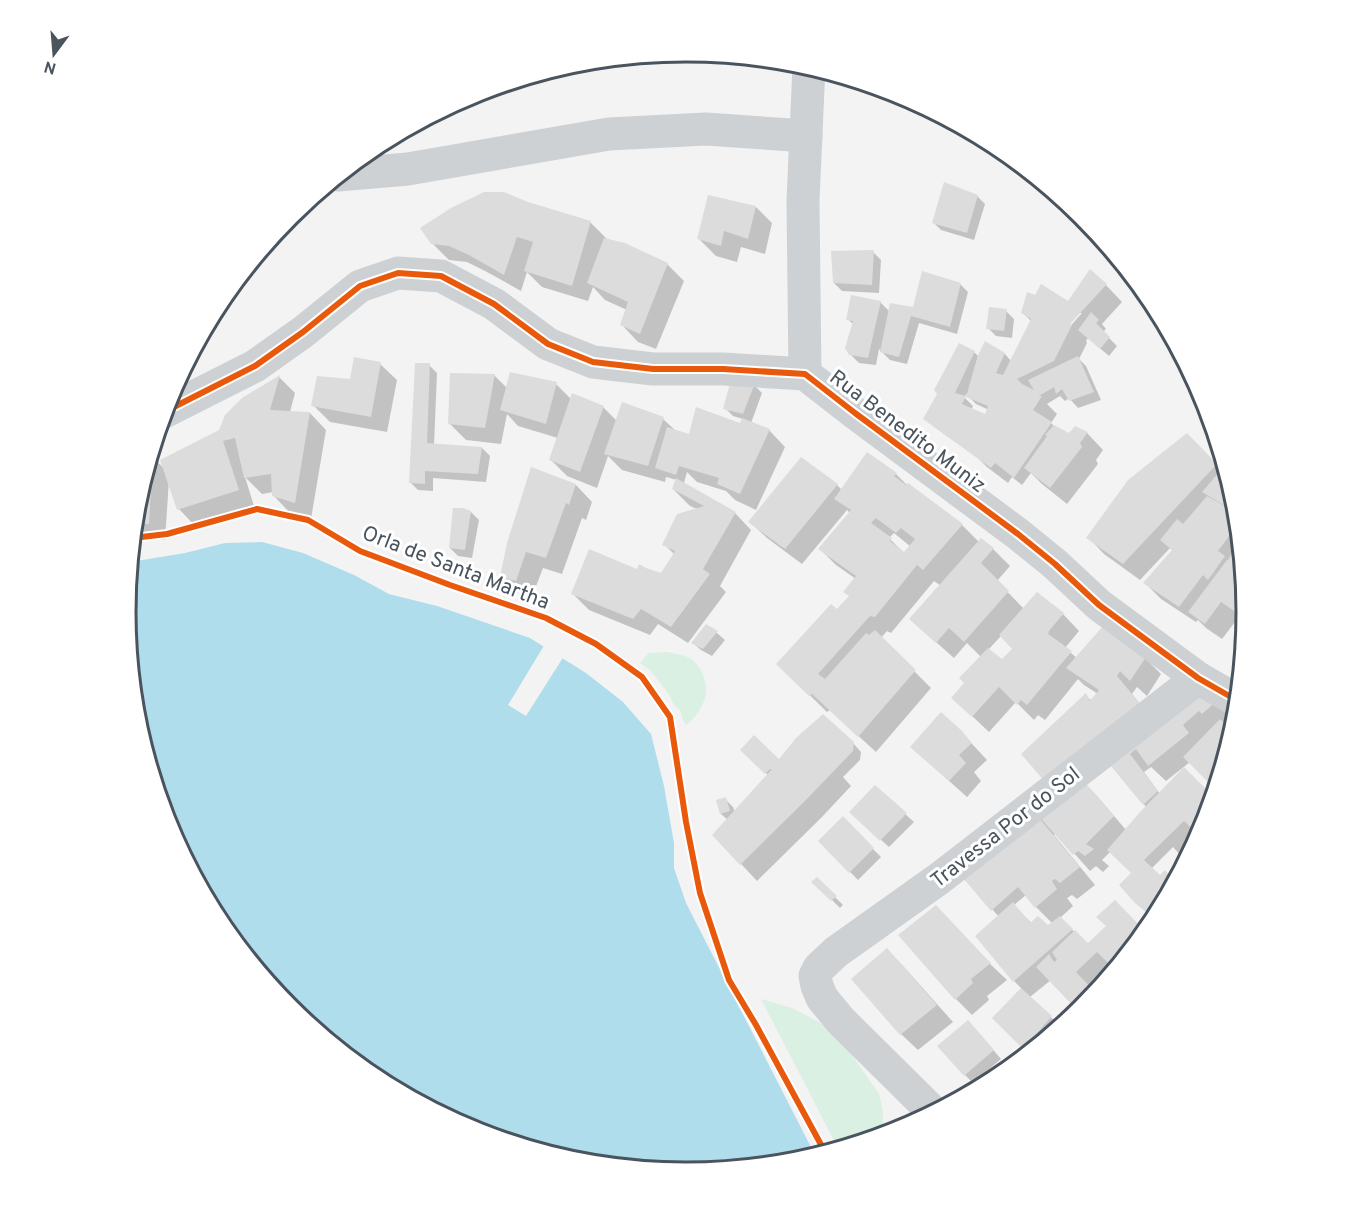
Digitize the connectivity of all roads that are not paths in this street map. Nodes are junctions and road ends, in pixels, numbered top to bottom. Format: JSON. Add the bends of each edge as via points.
{"nodes":[{"id":1,"x":809,"y":76,"type":"edge"},
{"id":2,"x":806,"y":136,"type":"junction"},
{"id":3,"x":353,"y":174,"type":"edge"},
{"id":4,"x":805,"y":374,"type":"junction"},
{"id":5,"x":176,"y":406,"type":"edge"},
{"id":6,"x":1198,"y":678,"type":"junction"},
{"id":7,"x":1229,"y":696,"type":"edge"},
{"id":8,"x":927,"y":1106,"type":"edge"}],
"edges":[{"from":1,"to":2,"type":"street"},
{"from":2,"to":3,"type":"street","via":[[706,129],[609,134],[408,169]]},
{"from":2,"to":4,"type":"street"},
{"from":4,"to":5,"type":"street","name":"Rua Benedito Muniz","via":[[653,369],[593,362],[548,344],[494,303],[441,276],[398,273],[360,286],[255,366]]},
{"from":4,"to":6,"type":"street","name":"Rua Benedito Muniz","via":[[1018,534],[1099,605]]},
{"from":6,"to":7,"type":"street","name":"Rua Benedito Muniz"},
{"from":6,"to":8,"type":"street","name":"Travessa Por do Sol","via":[[940,878],[836,951],[819,968],[815,976],[822,998]]}]}
